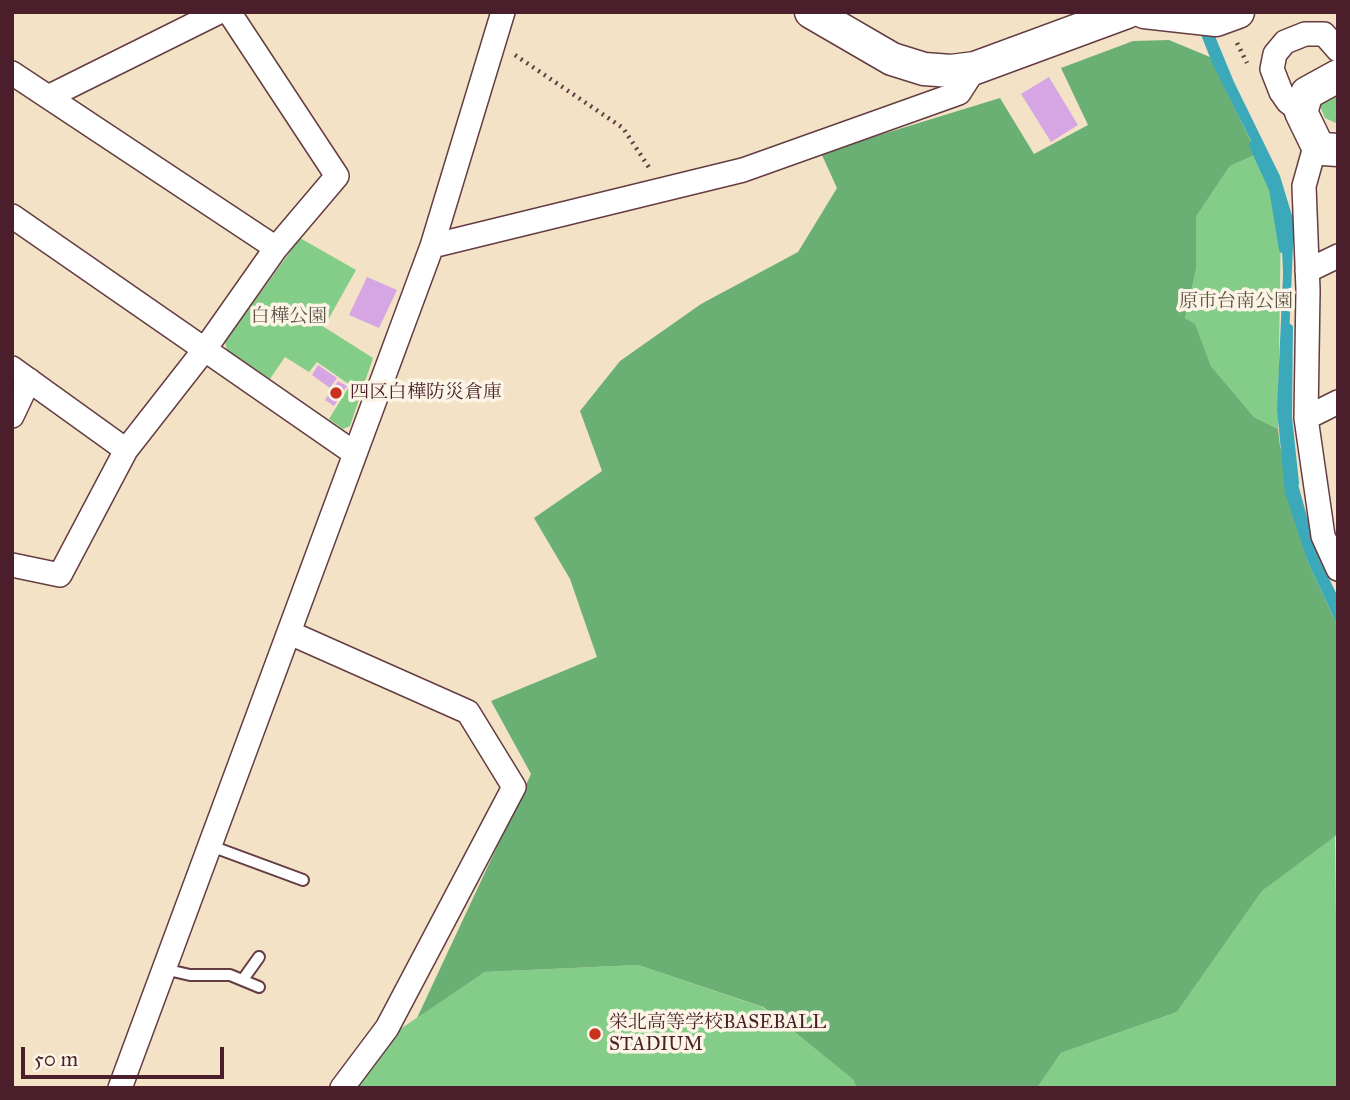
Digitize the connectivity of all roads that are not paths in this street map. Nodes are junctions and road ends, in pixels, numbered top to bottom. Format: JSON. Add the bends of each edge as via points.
{"nodes":[{"id":1,"x":219,"y":12,"type":"edge"},
{"id":2,"x":229,"y":12,"type":"edge"},
{"id":3,"x":503,"y":12,"type":"edge"},
{"id":4,"x":1127,"y":12,"type":"edge"},
{"id":5,"x":1144,"y":12,"type":"edge"},
{"id":6,"x":1238,"y":12,"type":"edge"},
{"id":7,"x":1176,"y":14,"type":"edge"},
{"id":8,"x":822,"y":16,"type":"edge"},
{"id":9,"x":1338,"y":50,"type":"edge"},
{"id":10,"x":975,"y":68,"type":"junction"},
{"id":11,"x":12,"y":73,"type":"edge"},
{"id":12,"x":1338,"y":76,"type":"edge"},
{"id":13,"x":50,"y":96,"type":"junction"},
{"id":14,"x":1301,"y":112,"type":"junction"},
{"id":15,"x":1327,"y":147,"type":"edge"},
{"id":16,"x":12,"y":216,"type":"edge"},
{"id":17,"x":432,"y":246,"type":"junction"},
{"id":18,"x":276,"y":248,"type":"junction"},
{"id":19,"x":1338,"y":256,"type":"edge"},
{"id":20,"x":1307,"y":271,"type":"junction"},
{"id":21,"x":205,"y":349,"type":"junction"},
{"id":22,"x":21,"y":374,"type":"edge"},
{"id":23,"x":1338,"y":402,"type":"edge"},
{"id":24,"x":12,"y":416,"type":"edge"},
{"id":25,"x":1306,"y":418,"type":"junction"},
{"id":26,"x":126,"y":450,"type":"junction"},
{"id":27,"x":354,"y":453,"type":"junction"},
{"id":28,"x":12,"y":565,"type":"edge"},
{"id":29,"x":1338,"y":569,"type":"edge"},
{"id":30,"x":290,"y":634,"type":"junction"},
{"id":31,"x":211,"y":846,"type":"junction"},
{"id":32,"x":303,"y":880,"type":"dead end"},
{"id":33,"x":259,"y":957,"type":"dead end"},
{"id":34,"x":164,"y":969,"type":"junction"},
{"id":35,"x":244,"y":978,"type":"junction"},
{"id":36,"x":259,"y":987,"type":"dead end"},
{"id":37,"x":120,"y":1088,"type":"edge"},
{"id":38,"x":342,"y":1088,"type":"edge"}],
"edges":[{"from":1,"to":13,"type":"street"},
{"from":2,"to":18,"type":"street","via":[[337,176]]},
{"from":3,"to":17,"type":"street"},
{"from":4,"to":10,"type":"street"},
{"from":5,"to":7,"type":"street"},
{"from":6,"to":7,"type":"street","via":[[1216,20]]},
{"from":8,"to":10,"type":"street","via":[[892,59],[951,72]]},
{"from":9,"to":14,"type":"street","via":[[1324,34],[1305,34],[1285,42],[1275,54],[1272,69],[1281,92]]},
{"from":10,"to":17,"type":"street","via":[[959,93],[744,170]]},
{"from":11,"to":13,"type":"street"},
{"from":12,"to":14,"type":"street","via":[[1307,93]]},
{"from":13,"to":18,"type":"street"},
{"from":14,"to":15,"type":"street"},
{"from":15,"to":20,"type":"street","via":[[1304,186]]},
{"from":16,"to":21,"type":"street"},
{"from":17,"to":27,"type":"street"},
{"from":18,"to":21,"type":"street"},
{"from":19,"to":20,"type":"street"},
{"from":20,"to":25,"type":"street"},
{"from":21,"to":26,"type":"street"},
{"from":21,"to":27,"type":"street"},
{"from":22,"to":24,"type":"street"},
{"from":22,"to":26,"type":"street"},
{"from":23,"to":25,"type":"street"},
{"from":25,"to":29,"type":"street","via":[[1323,536]]},
{"from":26,"to":28,"type":"street","via":[[60,576]]},
{"from":27,"to":30,"type":"street"},
{"from":30,"to":31,"type":"street"},
{"from":30,"to":38,"type":"street","via":[[468,712],[514,787],[387,1028]]},
{"from":31,"to":32,"type":"lane"},
{"from":31,"to":34,"type":"street"},
{"from":33,"to":35,"type":"lane"},
{"from":34,"to":35,"type":"lane"},
{"from":34,"to":37,"type":"street"},
{"from":35,"to":36,"type":"lane"}]}
